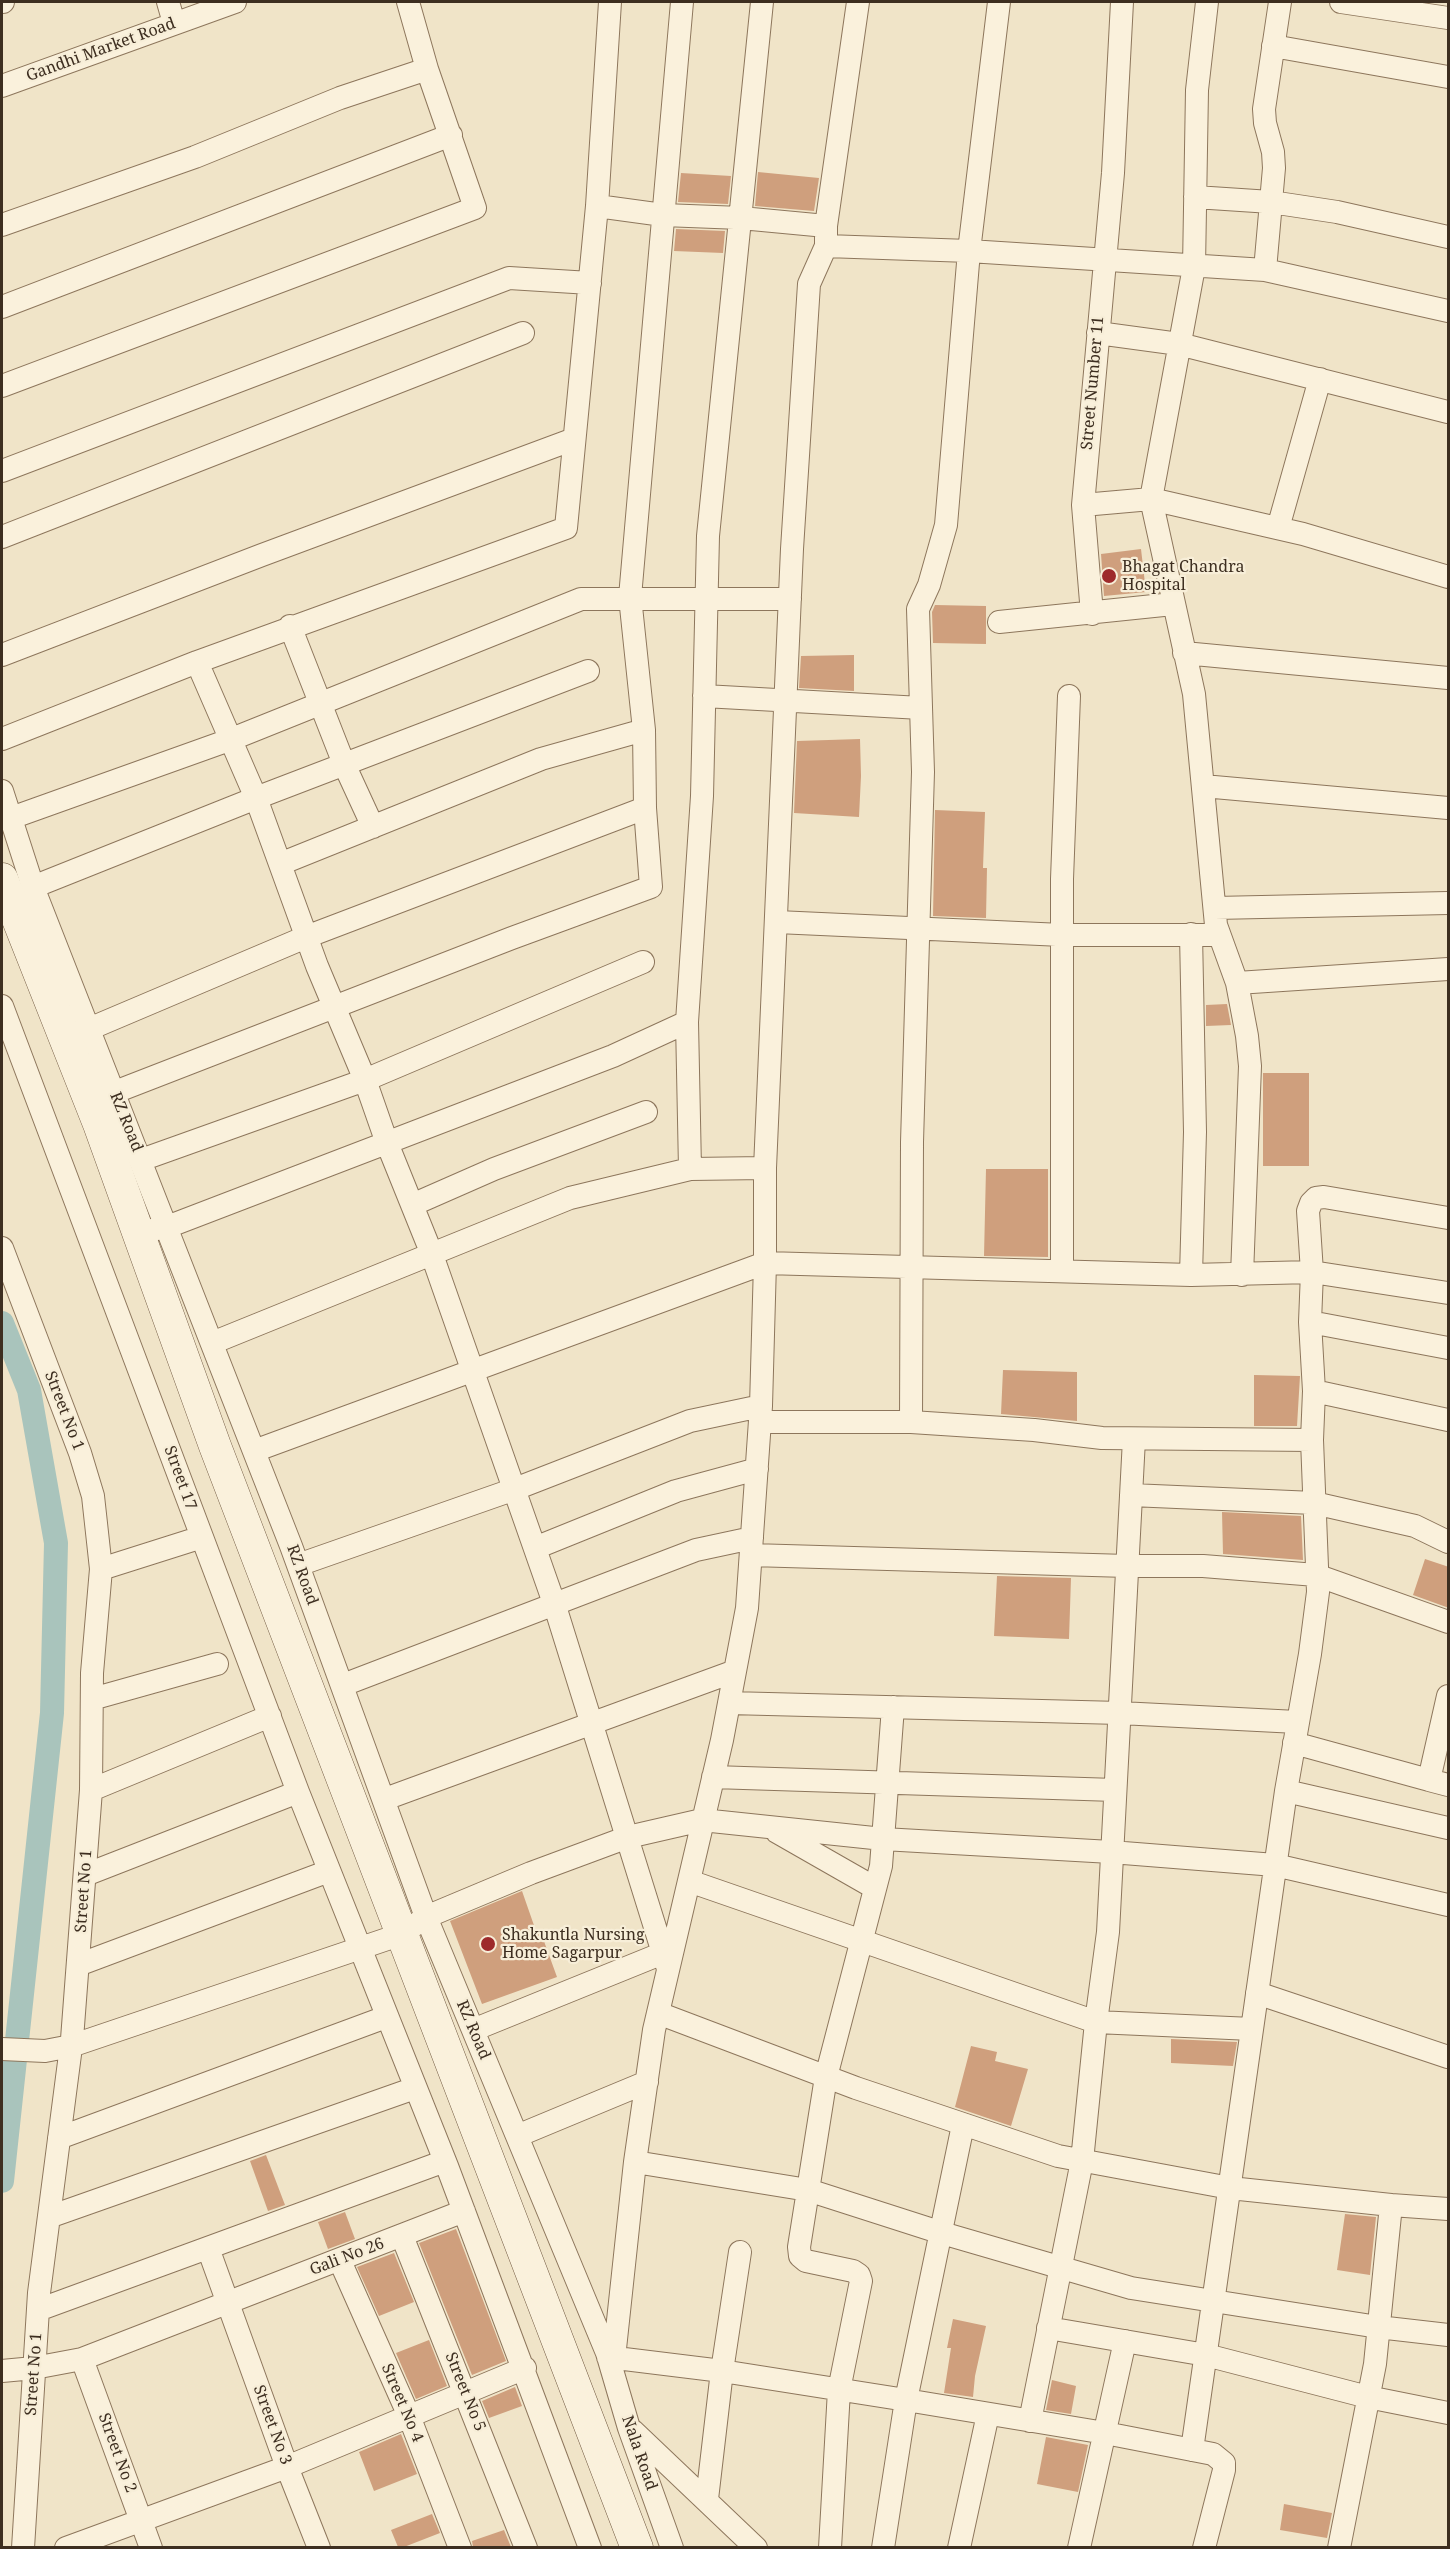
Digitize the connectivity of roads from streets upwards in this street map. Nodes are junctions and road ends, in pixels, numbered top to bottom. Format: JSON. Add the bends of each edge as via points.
{"nodes":[{"id":1,"x":235,"y":2,"type":"edge"},
{"id":2,"x":408,"y":2,"type":"edge"},
{"id":3,"x":610,"y":2,"type":"edge"},
{"id":4,"x":682,"y":2,"type":"edge"},
{"id":5,"x":762,"y":2,"type":"edge"},
{"id":6,"x":858,"y":2,"type":"edge"},
{"id":7,"x":999,"y":2,"type":"edge"},
{"id":8,"x":1122,"y":2,"type":"edge"},
{"id":9,"x":1207,"y":2,"type":"edge"},
{"id":10,"x":1280,"y":2,"type":"edge"},
{"id":11,"x":1341,"y":2,"type":"edge"},
{"id":12,"x":171,"y":12,"type":"edge"},
{"id":13,"x":1449,"y":18,"type":"edge"},
{"id":14,"x":1273,"y":46,"type":"junction"},
{"id":15,"x":428,"y":69,"type":"junction"},
{"id":16,"x":1449,"y":77,"type":"edge"},
{"id":17,"x":2,"y":86,"type":"edge"},
{"id":18,"x":451,"y":135,"type":"junction"},
{"id":19,"x":1195,"y":197,"type":"junction"},
{"id":20,"x":1271,"y":202,"type":"junction"},
{"id":21,"x":597,"y":206,"type":"junction"},
{"id":22,"x":663,"y":215,"type":"junction"},
{"id":23,"x":741,"y":218,"type":"junction"},
{"id":24,"x":2,"y":225,"type":"edge"},
{"id":25,"x":826,"y":236,"type":"junction"},
{"id":26,"x":1449,"y":237,"type":"edge"},
{"id":27,"x":969,"y":251,"type":"junction"},
{"id":28,"x":1105,"y":260,"type":"junction"},
{"id":29,"x":1194,"y":267,"type":"junction"},
{"id":30,"x":1265,"y":270,"type":"junction"},
{"id":31,"x":590,"y":283,"type":"junction"},
{"id":32,"x":2,"y":307,"type":"edge"},
{"id":33,"x":1449,"y":311,"type":"edge"},
{"id":34,"x":523,"y":333,"type":"dead end"},
{"id":35,"x":1098,"y":333,"type":"junction"},
{"id":36,"x":1179,"y":344,"type":"junction"},
{"id":37,"x":1320,"y":379,"type":"junction"},
{"id":38,"x":2,"y":386,"type":"edge"},
{"id":39,"x":1449,"y":412,"type":"edge"},
{"id":40,"x":574,"y":440,"type":"junction"},
{"id":41,"x":2,"y":471,"type":"edge"},
{"id":42,"x":1151,"y":499,"type":"junction"},
{"id":43,"x":1083,"y":505,"type":"junction"},
{"id":44,"x":1278,"y":528,"type":"junction"},
{"id":45,"x":2,"y":537,"type":"edge"},
{"id":46,"x":1449,"y":577,"type":"edge"},
{"id":47,"x":630,"y":597,"type":"junction"},
{"id":48,"x":706,"y":599,"type":"junction"},
{"id":49,"x":790,"y":599,"type":"junction"},
{"id":50,"x":1173,"y":604,"type":"junction"},
{"id":51,"x":1092,"y":614,"type":"junction"},
{"id":52,"x":999,"y":622,"type":"dead end"},
{"id":53,"x":290,"y":626,"type":"junction"},
{"id":54,"x":1184,"y":653,"type":"junction"},
{"id":55,"x":2,"y":655,"type":"edge"},
{"id":56,"x":197,"y":662,"type":"junction"},
{"id":57,"x":588,"y":671,"type":"dead end"},
{"id":58,"x":1449,"y":678,"type":"edge"},
{"id":59,"x":704,"y":696,"type":"junction"},
{"id":60,"x":1069,"y":696,"type":"dead end"},
{"id":61,"x":786,"y":701,"type":"junction"},
{"id":62,"x":319,"y":704,"type":"junction"},
{"id":63,"x":921,"y":708,"type":"junction"},
{"id":64,"x":644,"y":730,"type":"junction"},
{"id":65,"x":2,"y":739,"type":"edge"},
{"id":66,"x":232,"y":739,"type":"junction"},
{"id":67,"x":344,"y":764,"type":"junction"},
{"id":68,"x":1203,"y":786,"type":"junction"},
{"id":69,"x":2,"y":790,"type":"edge"},
{"id":70,"x":256,"y":798,"type":"junction"},
{"id":71,"x":645,"y":808,"type":"junction"},
{"id":72,"x":1449,"y":808,"type":"edge"},
{"id":73,"x":11,"y":818,"type":"junction"},
{"id":74,"x":373,"y":826,"type":"junction"},
{"id":75,"x":280,"y":864,"type":"junction"},
{"id":76,"x":2,"y":879,"type":"edge"},
{"id":77,"x":33,"y":887,"type":"junction"},
{"id":78,"x":1449,"y":903,"type":"edge"},
{"id":79,"x":1215,"y":908,"type":"junction"},
{"id":80,"x":777,"y":922,"type":"junction"},
{"id":81,"x":918,"y":928,"type":"junction"},
{"id":82,"x":1191,"y":934,"type":"junction"},
{"id":83,"x":1062,"y":935,"type":"junction"},
{"id":84,"x":1218,"y":935,"type":"junction"},
{"id":85,"x":306,"y":937,"type":"junction"},
{"id":86,"x":643,"y":962,"type":"dead end"},
{"id":87,"x":1449,"y":969,"type":"edge"},
{"id":88,"x":1237,"y":983,"type":"junction"},
{"id":89,"x":2,"y":1006,"type":"edge"},
{"id":90,"x":333,"y":1008,"type":"junction"},
{"id":91,"x":687,"y":1022,"type":"junction"},
{"id":92,"x":89,"y":1029,"type":"junction"},
{"id":93,"x":365,"y":1080,"type":"junction"},
{"id":94,"x":115,"y":1092,"type":"junction"},
{"id":95,"x":646,"y":1112,"type":"dead end"},
{"id":96,"x":387,"y":1143,"type":"junction"},
{"id":97,"x":141,"y":1160,"type":"junction"},
{"id":98,"x":765,"y":1168,"type":"junction"},
{"id":99,"x":690,"y":1169,"type":"junction"},
{"id":100,"x":412,"y":1205,"type":"junction"},
{"id":101,"x":1449,"y":1218,"type":"edge"},
{"id":102,"x":153,"y":1230,"type":"junction"},
{"id":103,"x":2,"y":1248,"type":"edge"},
{"id":104,"x":431,"y":1252,"type":"junction"},
{"id":105,"x":765,"y":1263,"type":"junction"},
{"id":106,"x":912,"y":1268,"type":"junction"},
{"id":107,"x":1062,"y":1269,"type":"junction"},
{"id":108,"x":1312,"y":1272,"type":"junction"},
{"id":109,"x":1191,"y":1275,"type":"junction"},
{"id":110,"x":1242,"y":1275,"type":"junction"},
{"id":111,"x":1449,"y":1293,"type":"edge"},
{"id":112,"x":1310,"y":1322,"type":"junction"},
{"id":113,"x":212,"y":1343,"type":"junction"},
{"id":114,"x":1449,"y":1348,"type":"edge"},
{"id":115,"x":473,"y":1369,"type":"junction"},
{"id":116,"x":1314,"y":1391,"type":"junction"},
{"id":117,"x":761,"y":1414,"type":"junction"},
{"id":118,"x":1449,"y":1420,"type":"edge"},
{"id":119,"x":911,"y":1422,"type":"junction"},
{"id":120,"x":1134,"y":1439,"type":"junction"},
{"id":121,"x":1312,"y":1440,"type":"junction"},
{"id":122,"x":254,"y":1451,"type":"junction"},
{"id":123,"x":757,"y":1469,"type":"junction"},
{"id":124,"x":515,"y":1489,"type":"junction"},
{"id":125,"x":1131,"y":1495,"type":"junction"},
{"id":126,"x":1314,"y":1503,"type":"junction"},
{"id":127,"x":202,"y":1537,"type":"junction"},
{"id":128,"x":1449,"y":1542,"type":"edge"},
{"id":129,"x":751,"y":1547,"type":"junction"},
{"id":130,"x":535,"y":1548,"type":"junction"},
{"id":131,"x":298,"y":1565,"type":"junction"},
{"id":132,"x":1127,"y":1566,"type":"junction"},
{"id":133,"x":101,"y":1569,"type":"junction"},
{"id":134,"x":1316,"y":1575,"type":"junction"},
{"id":135,"x":554,"y":1603,"type":"junction"},
{"id":136,"x":1449,"y":1622,"type":"edge"},
{"id":137,"x":217,"y":1664,"type":"dead end"},
{"id":138,"x":735,"y":1671,"type":"junction"},
{"id":139,"x":343,"y":1685,"type":"junction"},
{"id":140,"x":1449,"y":1696,"type":"edge"},
{"id":141,"x":92,"y":1699,"type":"junction"},
{"id":142,"x":729,"y":1703,"type":"junction"},
{"id":143,"x":893,"y":1707,"type":"junction"},
{"id":144,"x":1120,"y":1713,"type":"junction"},
{"id":145,"x":270,"y":1716,"type":"junction"},
{"id":146,"x":592,"y":1723,"type":"junction"},
{"id":147,"x":1295,"y":1733,"type":"junction"},
{"id":148,"x":713,"y":1777,"type":"junction"},
{"id":149,"x":1439,"y":1783,"type":"edge"},
{"id":150,"x":887,"y":1784,"type":"junction"},
{"id":151,"x":91,"y":1790,"type":"junction"},
{"id":152,"x":1115,"y":1790,"type":"junction"},
{"id":153,"x":1286,"y":1791,"type":"junction"},
{"id":154,"x":298,"y":1792,"type":"junction"},
{"id":155,"x":385,"y":1799,"type":"junction"},
{"id":156,"x":702,"y":1820,"type":"junction"},
{"id":157,"x":769,"y":1827,"type":"junction"},
{"id":158,"x":1449,"y":1828,"type":"edge"},
{"id":159,"x":627,"y":1837,"type":"junction"},
{"id":160,"x":883,"y":1839,"type":"junction"},
{"id":161,"x":1112,"y":1852,"type":"junction"},
{"id":162,"x":1275,"y":1865,"type":"junction"},
{"id":163,"x":328,"y":1871,"type":"junction"},
{"id":164,"x":85,"y":1875,"type":"junction"},
{"id":165,"x":689,"y":1881,"type":"junction"},
{"id":166,"x":875,"y":1888,"type":"junction"},
{"id":167,"x":1449,"y":1905,"type":"edge"},
{"id":168,"x":414,"y":1925,"type":"junction"},
{"id":169,"x":861,"y":1940,"type":"junction"},
{"id":170,"x":359,"y":1950,"type":"junction"},
{"id":171,"x":666,"y":1961,"type":"junction"},
{"id":172,"x":78,"y":1965,"type":"junction"},
{"id":173,"x":1257,"y":1993,"type":"junction"},
{"id":174,"x":658,"y":2013,"type":"junction"},
{"id":175,"x":387,"y":2018,"type":"junction"},
{"id":176,"x":1096,"y":2022,"type":"junction"},
{"id":177,"x":1252,"y":2029,"type":"junction"},
{"id":178,"x":473,"y":2030,"type":"junction"},
{"id":179,"x":71,"y":2046,"type":"junction"},
{"id":180,"x":2,"y":2049,"type":"edge"},
{"id":181,"x":1449,"y":2057,"type":"edge"},
{"id":182,"x":826,"y":2077,"type":"junction"},
{"id":183,"x":647,"y":2082,"type":"junction"},
{"id":184,"x":416,"y":2088,"type":"junction"},
{"id":185,"x":963,"y":2125,"type":"junction"},
{"id":186,"x":517,"y":2136,"type":"junction"},
{"id":187,"x":59,"y":2138,"type":"junction"},
{"id":188,"x":445,"y":2161,"type":"junction"},
{"id":189,"x":1082,"y":2161,"type":"junction"},
{"id":190,"x":635,"y":2162,"type":"junction"},
{"id":191,"x":1230,"y":2188,"type":"junction"},
{"id":192,"x":808,"y":2190,"type":"junction"},
{"id":193,"x":1391,"y":2205,"type":"junction"},
{"id":194,"x":1449,"y":2209,"type":"edge"},
{"id":195,"x":464,"y":2211,"type":"junction"},
{"id":196,"x":49,"y":2217,"type":"junction"},
{"id":197,"x":942,"y":2234,"type":"junction"},
{"id":198,"x":402,"y":2236,"type":"junction"},
{"id":199,"x":208,"y":2248,"type":"junction"},
{"id":200,"x":740,"y":2253,"type":"dead end"},
{"id":201,"x":340,"y":2261,"type":"junction"},
{"id":202,"x":1060,"y":2269,"type":"junction"},
{"id":203,"x":228,"y":2301,"type":"junction"},
{"id":204,"x":1214,"y":2301,"type":"junction"},
{"id":205,"x":38,"y":2310,"type":"junction"},
{"id":206,"x":1378,"y":2327,"type":"junction"},
{"id":207,"x":1048,"y":2328,"type":"junction"},
{"id":208,"x":1449,"y":2335,"type":"edge"},
{"id":209,"x":1125,"y":2341,"type":"junction"},
{"id":210,"x":1206,"y":2355,"type":"junction"},
{"id":211,"x":611,"y":2357,"type":"junction"},
{"id":212,"x":82,"y":2359,"type":"junction"},
{"id":213,"x":34,"y":2368,"type":"junction"},
{"id":214,"x":525,"y":2368,"type":"junction"},
{"id":215,"x":3,"y":2371,"type":"edge"},
{"id":216,"x":722,"y":2371,"type":"junction"},
{"id":217,"x":839,"y":2390,"type":"junction"},
{"id":218,"x":465,"y":2393,"type":"junction"},
{"id":219,"x":1368,"y":2397,"type":"junction"},
{"id":220,"x":906,"y":2400,"type":"junction"},
{"id":221,"x":1449,"y":2413,"type":"edge"},
{"id":222,"x":988,"y":2414,"type":"junction"},
{"id":223,"x":409,"y":2416,"type":"junction"},
{"id":224,"x":1030,"y":2421,"type":"junction"},
{"id":225,"x":629,"y":2428,"type":"junction"},
{"id":226,"x":1105,"y":2433,"type":"junction"},
{"id":227,"x":1192,"y":2450,"type":"junction"},
{"id":228,"x":287,"y":2467,"type":"junction"},
{"id":229,"x":707,"y":2499,"type":"junction"},
{"id":230,"x":141,"y":2520,"type":"junction"},
{"id":231,"x":23,"y":2547,"type":"edge"},
{"id":232,"x":66,"y":2547,"type":"edge"},
{"id":233,"x":151,"y":2547,"type":"edge"},
{"id":234,"x":319,"y":2547,"type":"edge"},
{"id":235,"x":460,"y":2547,"type":"edge"},
{"id":236,"x":526,"y":2547,"type":"edge"},
{"id":237,"x":590,"y":2547,"type":"edge"},
{"id":238,"x":637,"y":2547,"type":"edge"},
{"id":239,"x":672,"y":2547,"type":"edge"},
{"id":240,"x":756,"y":2547,"type":"edge"},
{"id":241,"x":830,"y":2547,"type":"edge"},
{"id":242,"x":883,"y":2547,"type":"edge"},
{"id":243,"x":959,"y":2547,"type":"edge"},
{"id":244,"x":1079,"y":2547,"type":"edge"},
{"id":245,"x":1204,"y":2547,"type":"edge"},
{"id":246,"x":1339,"y":2547,"type":"edge"}],
"edges":[{"from":1,"to":12,"type":"street","name":"Gandhi Market Road"},
{"from":2,"to":15,"type":"street"},
{"from":3,"to":21,"type":"street"},
{"from":4,"to":22,"type":"street"},
{"from":5,"to":23,"type":"street"},
{"from":6,"to":25,"type":"street"},
{"from":7,"to":27,"type":"street"},
{"from":8,"to":28,"type":"street","name":"Street Number 11"},
{"from":9,"to":19,"type":"street","via":[[1197,90]]},
{"from":10,"to":14,"type":"street"},
{"from":11,"to":13,"type":"street"},
{"from":12,"to":17,"type":"street","name":"Gandhi Market Road"},
{"from":14,"to":16,"type":"street"},
{"from":14,"to":20,"type":"street","via":[[1264,109],[1273,152]]},
{"from":15,"to":18,"type":"street"},
{"from":15,"to":24,"type":"street","via":[[340,98],[195,157]]},
{"from":18,"to":32,"type":"street"},
{"from":18,"to":38,"type":"street","via":[[475,208]]},
{"from":19,"to":20,"type":"street"},
{"from":19,"to":29,"type":"street"},
{"from":20,"to":26,"type":"street"},
{"from":20,"to":30,"type":"street"},
{"from":21,"to":22,"type":"street"},
{"from":21,"to":31,"type":"street"},
{"from":22,"to":23,"type":"street"},
{"from":22,"to":47,"type":"street"},
{"from":23,"to":25,"type":"street"},
{"from":23,"to":48,"type":"street","via":[[708,536]]},
{"from":25,"to":27,"type":"street"},
{"from":25,"to":49,"type":"street","via":[[809,284]]},
{"from":27,"to":28,"type":"street"},
{"from":27,"to":63,"type":"street","via":[[946,525],[918,609]]},
{"from":28,"to":29,"type":"street"},
{"from":28,"to":35,"type":"street","name":"Street Number 11"},
{"from":29,"to":30,"type":"street"},
{"from":29,"to":36,"type":"street"},
{"from":30,"to":33,"type":"street"},
{"from":31,"to":40,"type":"street"},
{"from":31,"to":41,"type":"street","via":[[509,278]]},
{"from":34,"to":45,"type":"street"},
{"from":35,"to":36,"type":"street"},
{"from":35,"to":43,"type":"street","name":"Street Number 11"},
{"from":36,"to":37,"type":"street"},
{"from":36,"to":42,"type":"street"},
{"from":37,"to":39,"type":"street"},
{"from":37,"to":44,"type":"street"},
{"from":40,"to":53,"type":"street","via":[[566,528]]},
{"from":40,"to":55,"type":"street"},
{"from":42,"to":43,"type":"street"},
{"from":42,"to":44,"type":"street"},
{"from":42,"to":50,"type":"street"},
{"from":43,"to":51,"type":"street","name":"Street Number 11"},
{"from":44,"to":46,"type":"street"},
{"from":47,"to":48,"type":"street"},
{"from":47,"to":62,"type":"street","via":[[581,599]]},
{"from":47,"to":64,"type":"street"},
{"from":48,"to":49,"type":"street"},
{"from":48,"to":59,"type":"street"},
{"from":49,"to":61,"type":"street"},
{"from":50,"to":51,"type":"street"},
{"from":50,"to":54,"type":"street"},
{"from":51,"to":52,"type":"street"},
{"from":53,"to":56,"type":"street"},
{"from":53,"to":62,"type":"street"},
{"from":54,"to":58,"type":"street"},
{"from":54,"to":68,"type":"street","via":[[1194,694]]},
{"from":56,"to":65,"type":"street"},
{"from":56,"to":66,"type":"street"},
{"from":57,"to":67,"type":"street"},
{"from":59,"to":61,"type":"street"},
{"from":59,"to":91,"type":"street","via":[[702,796]]},
{"from":60,"to":83,"type":"street"},
{"from":61,"to":63,"type":"street"},
{"from":61,"to":80,"type":"street"},
{"from":62,"to":66,"type":"street"},
{"from":62,"to":67,"type":"street"},
{"from":63,"to":81,"type":"street"},
{"from":64,"to":71,"type":"street"},
{"from":64,"to":74,"type":"street","via":[[541,759]]},
{"from":66,"to":70,"type":"street"},
{"from":66,"to":73,"type":"street"},
{"from":67,"to":70,"type":"street"},
{"from":67,"to":74,"type":"street"},
{"from":68,"to":72,"type":"street"},
{"from":68,"to":79,"type":"street"},
{"from":69,"to":73,"type":"street","name":"RZ Road"},
{"from":70,"to":75,"type":"street"},
{"from":70,"to":77,"type":"street"},
{"from":71,"to":85,"type":"street"},
{"from":71,"to":90,"type":"street","via":[[651,887]]},
{"from":73,"to":77,"type":"street","name":"RZ Road"},
{"from":74,"to":75,"type":"street"},
{"from":75,"to":85,"type":"street"},
{"from":76,"to":102,"type":"street","via":[[99,1124]]},
{"from":77,"to":92,"type":"street","name":"RZ Road"},
{"from":78,"to":79,"type":"street"},
{"from":79,"to":84,"type":"street"},
{"from":80,"to":81,"type":"street"},
{"from":80,"to":98,"type":"street"},
{"from":81,"to":83,"type":"street"},
{"from":81,"to":106,"type":"street"},
{"from":82,"to":83,"type":"street"},
{"from":82,"to":84,"type":"street"},
{"from":82,"to":109,"type":"street","via":[[1195,1132]]},
{"from":83,"to":107,"type":"street"},
{"from":84,"to":88,"type":"street"},
{"from":85,"to":90,"type":"street"},
{"from":85,"to":92,"type":"street"},
{"from":86,"to":93,"type":"street"},
{"from":87,"to":88,"type":"street"},
{"from":88,"to":110,"type":"street","via":[[1250,1066]]},
{"from":89,"to":127,"type":"street","name":"Street 17"},
{"from":90,"to":93,"type":"street"},
{"from":90,"to":94,"type":"street"},
{"from":91,"to":96,"type":"street","via":[[613,1056]]},
{"from":91,"to":99,"type":"street"},
{"from":92,"to":94,"type":"street","name":"RZ Road"},
{"from":93,"to":96,"type":"street"},
{"from":93,"to":97,"type":"street"},
{"from":94,"to":97,"type":"street","name":"RZ Road"},
{"from":95,"to":100,"type":"street","via":[[494,1169]]},
{"from":96,"to":100,"type":"street"},
{"from":96,"to":102,"type":"street"},
{"from":97,"to":102,"type":"street","name":"RZ Road"},
{"from":98,"to":99,"type":"street"},
{"from":98,"to":105,"type":"street"},
{"from":99,"to":104,"type":"street","via":[[570,1198]]},
{"from":100,"to":104,"type":"street"},
{"from":101,"to":108,"type":"street","via":[[1316,1198],[1308,1211]]},
{"from":102,"to":113,"type":"street","name":"RZ Road"},
{"from":102,"to":168,"type":"street","via":[[215,1446]]},
{"from":103,"to":133,"type":"street","name":"Street No 1","via":[[80,1453],[93,1496]]},
{"from":104,"to":113,"type":"street"},
{"from":104,"to":115,"type":"street"},
{"from":105,"to":106,"type":"street"},
{"from":105,"to":115,"type":"street"},
{"from":105,"to":117,"type":"street"},
{"from":106,"to":107,"type":"street"},
{"from":106,"to":119,"type":"street"},
{"from":107,"to":109,"type":"street"},
{"from":108,"to":110,"type":"street"},
{"from":108,"to":111,"type":"street"},
{"from":108,"to":112,"type":"street"},
{"from":109,"to":110,"type":"street"},
{"from":112,"to":114,"type":"street"},
{"from":112,"to":116,"type":"street"},
{"from":113,"to":122,"type":"street","name":"RZ Road"},
{"from":115,"to":122,"type":"street"},
{"from":115,"to":124,"type":"street"},
{"from":116,"to":118,"type":"street"},
{"from":116,"to":121,"type":"street"},
{"from":117,"to":119,"type":"street"},
{"from":117,"to":123,"type":"street"},
{"from":117,"to":124,"type":"street","via":[[690,1421]]},
{"from":119,"to":120,"type":"street"},
{"from":120,"to":121,"type":"street"},
{"from":120,"to":125,"type":"street"},
{"from":121,"to":126,"type":"street"},
{"from":122,"to":131,"type":"street","name":"RZ Road"},
{"from":123,"to":129,"type":"street"},
{"from":123,"to":130,"type":"street","via":[[676,1491]]},
{"from":124,"to":130,"type":"street"},
{"from":124,"to":131,"type":"street"},
{"from":125,"to":126,"type":"street"},
{"from":125,"to":132,"type":"street"},
{"from":126,"to":128,"type":"street","via":[[1415,1526]]},
{"from":126,"to":134,"type":"street"},
{"from":127,"to":133,"type":"street"},
{"from":127,"to":145,"type":"street","name":"Street 17"},
{"from":129,"to":132,"type":"street"},
{"from":129,"to":135,"type":"street","via":[[696,1550]]},
{"from":129,"to":138,"type":"street","via":[[747,1608]]},
{"from":130,"to":135,"type":"street"},
{"from":131,"to":139,"type":"street","name":"RZ Road"},
{"from":132,"to":134,"type":"street","via":[[1203,1566]]},
{"from":132,"to":144,"type":"street"},
{"from":133,"to":141,"type":"street","name":"Street No 1"},
{"from":134,"to":136,"type":"street"},
{"from":134,"to":147,"type":"street","via":[[1318,1592],[1310,1654]]},
{"from":135,"to":139,"type":"street"},
{"from":135,"to":146,"type":"street"},
{"from":137,"to":141,"type":"street"},
{"from":138,"to":142,"type":"street"},
{"from":138,"to":146,"type":"street"},
{"from":139,"to":155,"type":"street","name":"RZ Road"},
{"from":140,"to":149,"type":"street"},
{"from":141,"to":151,"type":"street","name":"Street No 1"},
{"from":142,"to":143,"type":"street"},
{"from":142,"to":148,"type":"street"},
{"from":143,"to":144,"type":"street"},
{"from":143,"to":150,"type":"street"},
{"from":144,"to":147,"type":"street"},
{"from":144,"to":152,"type":"street"},
{"from":145,"to":151,"type":"street"},
{"from":145,"to":154,"type":"street","name":"Street 17"},
{"from":146,"to":155,"type":"street"},
{"from":146,"to":159,"type":"street"},
{"from":147,"to":149,"type":"street"},
{"from":147,"to":153,"type":"street"},
{"from":148,"to":150,"type":"street"},
{"from":148,"to":156,"type":"street"},
{"from":150,"to":152,"type":"street"},
{"from":150,"to":160,"type":"street"},
{"from":151,"to":164,"type":"street","name":"Street No 1"},
{"from":152,"to":161,"type":"street"},
{"from":153,"to":158,"type":"street"},
{"from":153,"to":162,"type":"street"},
{"from":154,"to":163,"type":"street","name":"Street 17"},
{"from":154,"to":164,"type":"street"},
{"from":155,"to":168,"type":"street","name":"RZ Road"},
{"from":156,"to":157,"type":"street"},
{"from":156,"to":159,"type":"street"},
{"from":156,"to":165,"type":"street"},
{"from":157,"to":160,"type":"street"},
{"from":157,"to":166,"type":"street"},
{"from":159,"to":168,"type":"street","via":[[531,1873]]},
{"from":159,"to":171,"type":"street"},
{"from":160,"to":161,"type":"street"},
{"from":160,"to":166,"type":"street"},
{"from":161,"to":162,"type":"street"},
{"from":161,"to":176,"type":"street","via":[[1108,1932]]},
{"from":162,"to":167,"type":"street"},
{"from":162,"to":173,"type":"street"},
{"from":163,"to":170,"type":"street","name":"Street 17"},
{"from":163,"to":172,"type":"street"},
{"from":164,"to":172,"type":"street","name":"Street No 1"},
{"from":165,"to":169,"type":"street"},
{"from":165,"to":171,"type":"street"},
{"from":166,"to":169,"type":"street"},
{"from":168,"to":170,"type":"street"},
{"from":168,"to":178,"type":"street","name":"RZ Road"},
{"from":168,"to":238,"type":"street"},
{"from":169,"to":176,"type":"street"},
{"from":169,"to":182,"type":"street"},
{"from":170,"to":175,"type":"street","name":"Street 17"},
{"from":170,"to":179,"type":"street"},
{"from":171,"to":174,"type":"street"},
{"from":171,"to":178,"type":"street"},
{"from":172,"to":179,"type":"street","name":"Street No 1"},
{"from":173,"to":177,"type":"street"},
{"from":173,"to":181,"type":"street"},
{"from":174,"to":182,"type":"street"},
{"from":174,"to":183,"type":"street"},
{"from":175,"to":184,"type":"street","name":"Street 17"},
{"from":175,"to":187,"type":"street"},
{"from":176,"to":177,"type":"street"},
{"from":176,"to":189,"type":"street"},
{"from":177,"to":191,"type":"street"},
{"from":178,"to":186,"type":"street","name":"RZ Road"},
{"from":179,"to":180,"type":"street"},
{"from":179,"to":187,"type":"street","name":"Street No 1"},
{"from":182,"to":185,"type":"street"},
{"from":182,"to":192,"type":"street"},
{"from":183,"to":186,"type":"street"},
{"from":183,"to":190,"type":"street"},
{"from":184,"to":188,"type":"street","name":"Street 17"},
{"from":184,"to":196,"type":"street"},
{"from":185,"to":189,"type":"street"},
{"from":185,"to":197,"type":"street"},
{"from":186,"to":211,"type":"street","name":"RZ Road"},
{"from":187,"to":196,"type":"street","name":"Street No 1"},
{"from":188,"to":195,"type":"street","name":"Street 17"},
{"from":188,"to":199,"type":"street"},
{"from":189,"to":191,"type":"street"},
{"from":189,"to":202,"type":"street"},
{"from":190,"to":192,"type":"street"},
{"from":190,"to":211,"type":"street"},
{"from":191,"to":193,"type":"street"},
{"from":191,"to":204,"type":"street"},
{"from":192,"to":197,"type":"street"},
{"from":192,"to":217,"type":"street","via":[[800,2256],[806,2261],[853,2271],[861,2281]]},
{"from":193,"to":194,"type":"street"},
{"from":193,"to":206,"type":"street"},
{"from":195,"to":198,"type":"street","name":"Gali No 26"},
{"from":195,"to":214,"type":"street","name":"Street 17"},
{"from":196,"to":205,"type":"street","name":"Street No 1"},
{"from":197,"to":202,"type":"street"},
{"from":197,"to":220,"type":"street"},
{"from":198,"to":201,"type":"street","name":"Gali No 26"},
{"from":198,"to":218,"type":"street","name":"Street No 5"},
{"from":199,"to":203,"type":"street","name":"Street No 3"},
{"from":199,"to":205,"type":"street"},
{"from":200,"to":216,"type":"street"},
{"from":201,"to":203,"type":"street","name":"Gali No 26"},
{"from":201,"to":223,"type":"street","name":"Street No 4"},
{"from":202,"to":204,"type":"street","via":[[1131,2288]]},
{"from":202,"to":207,"type":"street"},
{"from":203,"to":212,"type":"street"},
{"from":203,"to":228,"type":"street","name":"Street No 3"},
{"from":204,"to":206,"type":"street"},
{"from":204,"to":210,"type":"street"},
{"from":205,"to":213,"type":"street","name":"Street No 1"},
{"from":206,"to":208,"type":"street"},
{"from":206,"to":219,"type":"street"},
{"from":207,"to":209,"type":"street"},
{"from":207,"to":224,"type":"street"},
{"from":209,"to":210,"type":"street"},
{"from":209,"to":226,"type":"street"},
{"from":210,"to":219,"type":"street"},
{"from":210,"to":227,"type":"street"},
{"from":211,"to":216,"type":"street"},
{"from":211,"to":225,"type":"street","name":"Nala Road"},
{"from":212,"to":213,"type":"street"},
{"from":212,"to":230,"type":"street","name":"Street No 2"},
{"from":213,"to":215,"type":"street"},
{"from":213,"to":231,"type":"street","name":"Street No 1"},
{"from":214,"to":218,"type":"street"},
{"from":214,"to":237,"type":"street","name":"Street 17"},
{"from":216,"to":217,"type":"street"},
{"from":216,"to":229,"type":"street"},
{"from":217,"to":220,"type":"street"},
{"from":217,"to":241,"type":"street"},
{"from":218,"to":223,"type":"street"},
{"from":218,"to":236,"type":"street","name":"Street No 5"},
{"from":219,"to":221,"type":"street"},
{"from":219,"to":246,"type":"street"},
{"from":220,"to":222,"type":"street"},
{"from":220,"to":242,"type":"street"},
{"from":222,"to":224,"type":"street"},
{"from":222,"to":243,"type":"street"},
{"from":223,"to":228,"type":"street"},
{"from":223,"to":235,"type":"street","name":"Street No 4"},
{"from":224,"to":226,"type":"street"},
{"from":225,"to":229,"type":"street"},
{"from":225,"to":239,"type":"street","name":"Nala Road"},
{"from":226,"to":227,"type":"street"},
{"from":226,"to":244,"type":"street"},
{"from":227,"to":245,"type":"street","via":[[1213,2454],[1224,2463]]},
{"from":228,"to":230,"type":"street"},
{"from":228,"to":234,"type":"street","name":"Street No 3"},
{"from":229,"to":240,"type":"street"},
{"from":230,"to":232,"type":"street"},
{"from":230,"to":233,"type":"street","name":"Street No 2"}]}
